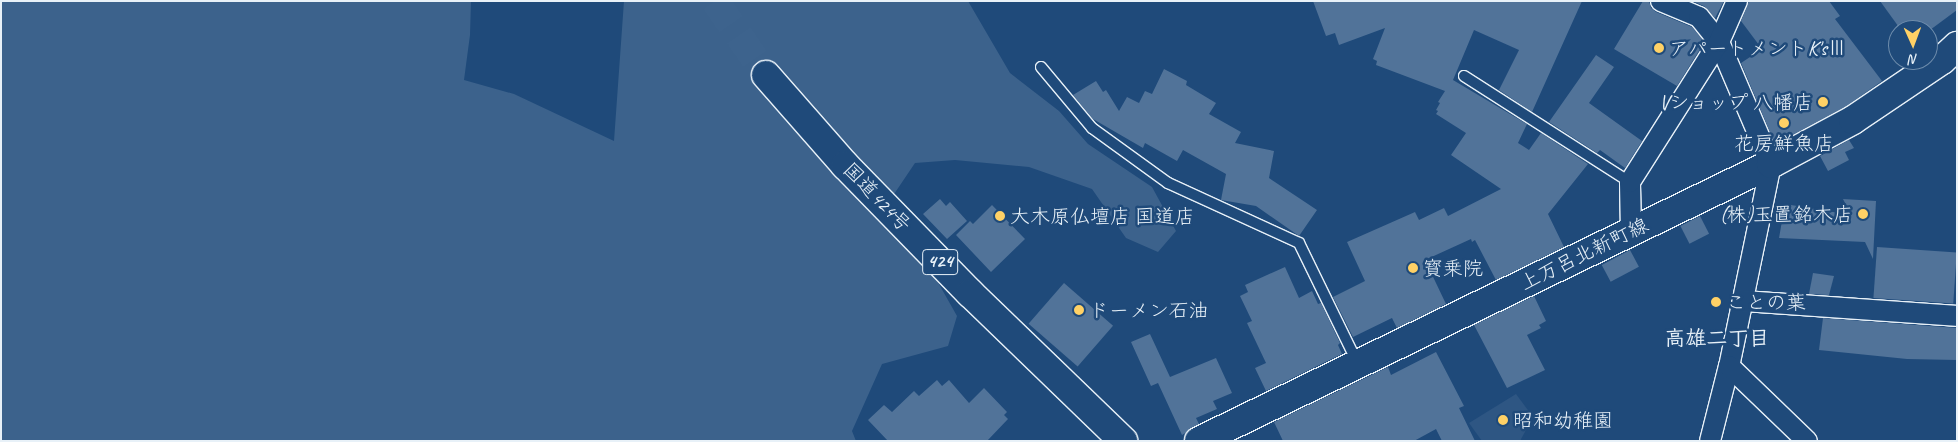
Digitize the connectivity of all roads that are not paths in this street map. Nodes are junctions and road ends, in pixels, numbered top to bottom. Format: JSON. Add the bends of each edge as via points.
{"nodes":[{"id":1,"x":1661,"y":1,"type":"edge"},
{"id":2,"x":1738,"y":1,"type":"edge"},
{"id":3,"x":1719,"y":42,"type":"junction"},
{"id":4,"x":1957,"y":46,"type":"edge"},
{"id":5,"x":1041,"y":67,"type":"dead end"},
{"id":6,"x":766,"y":75,"type":"tunnel mouth"},
{"id":7,"x":1464,"y":76,"type":"dead end"},
{"id":8,"x":1771,"y":164,"type":"junction"},
{"id":9,"x":1630,"y":182,"type":"junction"},
{"id":10,"x":1631,"y":231,"type":"junction"},
{"id":11,"x":1743,"y":302,"type":"junction"},
{"id":12,"x":1957,"y":316,"type":"edge"},
{"id":13,"x":1357,"y":363,"type":"junction"},
{"id":14,"x":1729,"y":366,"type":"junction"},
{"id":15,"x":1123,"y":441,"type":"edge"},
{"id":16,"x":1198,"y":441,"type":"edge"},
{"id":17,"x":1710,"y":441,"type":"edge"},
{"id":18,"x":1807,"y":441,"type":"edge"}],
"edges":[{"from":1,"to":3,"type":"street","via":[[1699,17]]},
{"from":2,"to":3,"type":"street"},
{"from":3,"to":8,"type":"street"},
{"from":3,"to":9,"type":"street"},
{"from":4,"to":8,"type":"main road","name":"上万呂北新町線","via":[[1942,60],[1853,120]]},
{"from":5,"to":13,"type":"lane","via":[[1092,128],[1168,183],[1299,243]]},
{"from":6,"to":15,"type":"main road","name":"国道424号","number":"424","via":[[846,165],[970,293]]},
{"from":7,"to":9,"type":"lane"},
{"from":8,"to":10,"type":"main road","name":"上万呂北新町線"},
{"from":8,"to":11,"type":"street"},
{"from":9,"to":10,"type":"street"},
{"from":10,"to":13,"type":"main road","name":"上万呂北新町線"},
{"from":11,"to":12,"type":"street"},
{"from":11,"to":14,"type":"street"},
{"from":13,"to":16,"type":"main road","name":"上万呂北新町線"},
{"from":14,"to":17,"type":"street"},
{"from":14,"to":18,"type":"street"}]}
